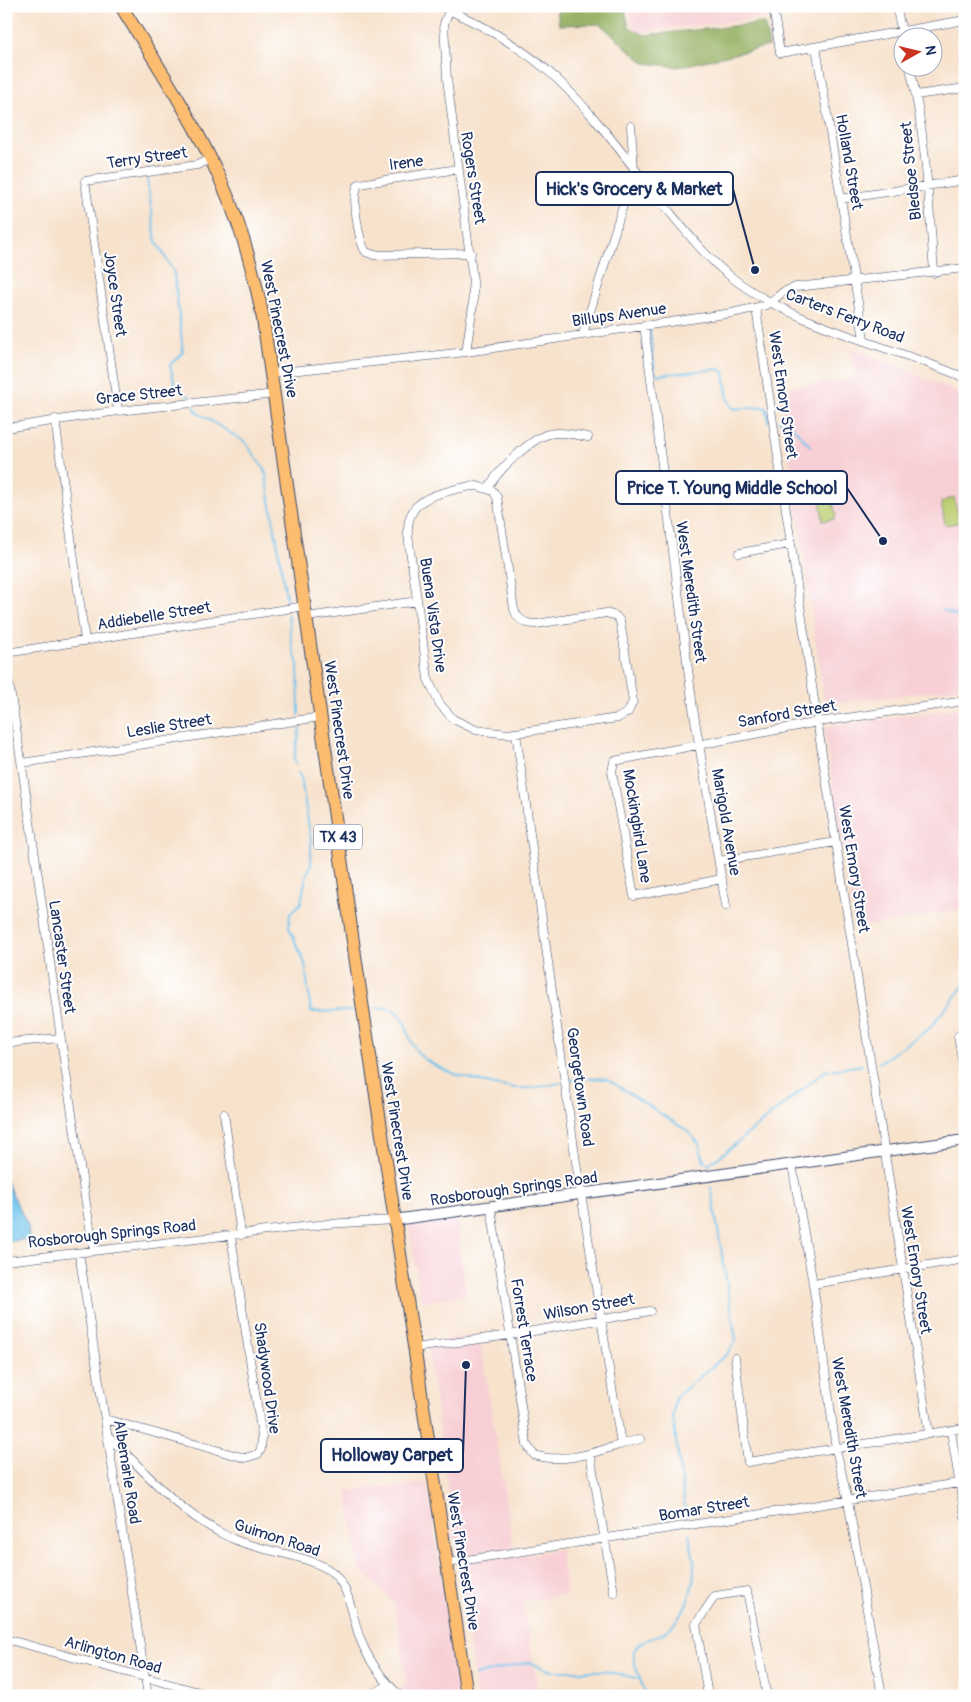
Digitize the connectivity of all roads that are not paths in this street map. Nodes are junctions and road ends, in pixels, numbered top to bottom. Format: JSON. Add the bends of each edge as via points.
{"nodes":[{"id":1,"x":121,"y":6,"type":"edge"},
{"id":2,"x":440,"y":6,"type":"edge"},
{"id":3,"x":773,"y":6,"type":"edge"},
{"id":4,"x":896,"y":6,"type":"edge"},
{"id":5,"x":449,"y":10,"type":"junction"},
{"id":6,"x":965,"y":20,"type":"edge"},
{"id":7,"x":900,"y":28,"type":"edge"},
{"id":8,"x":918,"y":28,"type":"edge"},
{"id":9,"x":894,"y":32,"type":"edge"},
{"id":10,"x":816,"y":47,"type":"junction"},
{"id":11,"x":912,"y":78,"type":"edge"},
{"id":12,"x":965,"y":88,"type":"edge"},
{"id":13,"x":916,"y":95,"type":"junction"},
{"id":14,"x":631,"y":126,"type":"dead end"},
{"id":15,"x":211,"y":159,"type":"junction"},
{"id":16,"x":458,"y":169,"type":"junction"},
{"id":17,"x":634,"y":170,"type":"junction"},
{"id":18,"x":965,"y":180,"type":"edge"},
{"id":19,"x":86,"y":181,"type":"joint"},
{"id":20,"x":928,"y":186,"type":"junction"},
{"id":21,"x":841,"y":199,"type":"junction"},
{"id":22,"x":471,"y":253,"type":"junction"},
{"id":23,"x":965,"y":268,"type":"edge"},
{"id":24,"x":934,"y":273,"type":"junction"},
{"id":25,"x":965,"y":273,"type":"edge"},
{"id":26,"x":854,"y":281,"type":"junction"},
{"id":27,"x":771,"y":303,"type":"junction"},
{"id":28,"x":756,"y":308,"type":"junction"},
{"id":29,"x":644,"y":325,"type":"junction"},
{"id":30,"x":583,"y":334,"type":"junction"},
{"id":31,"x":864,"y":340,"type":"junction"},
{"id":32,"x":466,"y":352,"type":"junction"},
{"id":33,"x":272,"y":373,"type":"junction"},
{"id":34,"x":965,"y":378,"type":"edge"},
{"id":35,"x":275,"y":394,"type":"junction"},
{"id":36,"x":118,"y":411,"type":"junction"},
{"id":37,"x":55,"y":419,"type":"junction"},
{"id":38,"x":6,"y":428,"type":"edge"},
{"id":39,"x":588,"y":437,"type":"dead end"},
{"id":40,"x":488,"y":489,"type":"junction"},
{"id":41,"x":790,"y":544,"type":"junction"},
{"id":42,"x":738,"y":553,"type":"dead end"},
{"id":43,"x":417,"y":602,"type":"junction"},
{"id":44,"x":306,"y":612,"type":"junction"},
{"id":45,"x":85,"y":641,"type":"junction"},
{"id":46,"x":6,"y":653,"type":"edge"},
{"id":47,"x":6,"y":666,"type":"edge"},
{"id":48,"x":965,"y":702,"type":"edge"},
{"id":49,"x":320,"y":717,"type":"junction"},
{"id":50,"x":818,"y":722,"type":"junction"},
{"id":51,"x":516,"y":732,"type":"junction"},
{"id":52,"x":700,"y":742,"type":"junction"},
{"id":53,"x":614,"y":760,"type":"joint"},
{"id":54,"x":22,"y":763,"type":"junction"},
{"id":55,"x":836,"y":842,"type":"junction"},
{"id":56,"x":719,"y":861,"type":"junction"},
{"id":57,"x":722,"y":879,"type":"junction"},
{"id":58,"x":726,"y":906,"type":"dead end"},
{"id":59,"x":958,"y":1036,"type":"dead end"},
{"id":60,"x":60,"y":1038,"type":"junction"},
{"id":61,"x":6,"y":1043,"type":"edge"},
{"id":62,"x":965,"y":1075,"type":"edge"},
{"id":63,"x":224,"y":1114,"type":"dead end"},
{"id":64,"x":965,"y":1140,"type":"edge"},
{"id":65,"x":884,"y":1152,"type":"junction"},
{"id":66,"x":792,"y":1165,"type":"junction"},
{"id":67,"x":581,"y":1195,"type":"junction"},
{"id":68,"x":491,"y":1208,"type":"junction"},
{"id":69,"x":394,"y":1220,"type":"junction"},
{"id":70,"x":241,"y":1235,"type":"junction"},
{"id":71,"x":231,"y":1236,"type":"junction"},
{"id":72,"x":94,"y":1251,"type":"junction"},
{"id":73,"x":79,"y":1253,"type":"junction"},
{"id":74,"x":965,"y":1259,"type":"edge"},
{"id":75,"x":6,"y":1261,"type":"edge"},
{"id":76,"x":902,"y":1268,"type":"junction"},
{"id":77,"x":812,"y":1284,"type":"junction"},
{"id":78,"x":650,"y":1311,"type":"dead end"},
{"id":79,"x":601,"y":1319,"type":"junction"},
{"id":80,"x":510,"y":1335,"type":"junction"},
{"id":81,"x":414,"y":1348,"type":"junction"},
{"id":82,"x":735,"y":1358,"type":"dead end"},
{"id":83,"x":105,"y":1418,"type":"junction"},
{"id":84,"x":965,"y":1428,"type":"edge"},
{"id":85,"x":951,"y":1431,"type":"junction"},
{"id":86,"x":107,"y":1434,"type":"junction"},
{"id":87,"x":929,"y":1434,"type":"junction"},
{"id":88,"x":640,"y":1439,"type":"dead end"},
{"id":89,"x":621,"y":1444,"type":"junction"},
{"id":90,"x":836,"y":1449,"type":"junction"},
{"id":91,"x":590,"y":1454,"type":"junction"},
{"id":92,"x":962,"y":1483,"type":"edge"},
{"id":93,"x":848,"y":1501,"type":"junction"},
{"id":94,"x":965,"y":1517,"type":"edge"},
{"id":95,"x":605,"y":1538,"type":"junction"},
{"id":96,"x":447,"y":1563,"type":"junction"},
{"id":97,"x":614,"y":1593,"type":"dead end"},
{"id":98,"x":6,"y":1639,"type":"edge"},
{"id":99,"x":145,"y":1678,"type":"junction"},
{"id":100,"x":388,"y":1685,"type":"junction"},
{"id":101,"x":148,"y":1696,"type":"edge"},
{"id":102,"x":213,"y":1696,"type":"edge"},
{"id":103,"x":370,"y":1696,"type":"edge"},
{"id":104,"x":400,"y":1696,"type":"edge"},
{"id":105,"x":468,"y":1696,"type":"edge"},
{"id":106,"x":708,"y":1696,"type":"edge"},
{"id":107,"x":767,"y":1696,"type":"edge"},
{"id":108,"x":882,"y":1696,"type":"edge"}],
"edges":[{"from":1,"to":15,"type":"main road","name":"West Pinecrest Drive","number":"TX 43"},
{"from":2,"to":5,"type":"street","name":"Carters Ferry Road"},
{"from":3,"to":10,"type":"street","via":[[780,53]]},
{"from":4,"to":7,"type":"street"},
{"from":5,"to":16,"type":"street","name":"Rogers Street","via":[[444,24],[445,65]]},
{"from":5,"to":17,"type":"street","name":"Carters Ferry Road","via":[[502,37],[552,75]]},
{"from":6,"to":8,"type":"street"},
{"from":9,"to":10,"type":"street"},
{"from":10,"to":21,"type":"street","name":"Holland Street"},
{"from":11,"to":13,"type":"street","name":"Bledsoe Street"},
{"from":12,"to":13,"type":"street"},
{"from":13,"to":20,"type":"street","name":"Bledsoe Street"},
{"from":14,"to":17,"type":"street"},
{"from":15,"to":19,"type":"street","name":"Terry Street","via":[[197,165]]},
{"from":15,"to":33,"type":"main road","name":"West Pinecrest Drive","number":"TX 43","via":[[229,199],[251,267]]},
{"from":16,"to":22,"type":"street","name":"Rogers Street"},
{"from":16,"to":22,"type":"street","name":"Irene","via":[[358,184],[354,195],[361,245],[374,255]]},
{"from":17,"to":27,"type":"street","name":"Carters Ferry Road","via":[[709,257],[730,276]]},
{"from":17,"to":30,"type":"street"},
{"from":18,"to":20,"type":"street"},
{"from":19,"to":36,"type":"street","name":"Joyce Street"},
{"from":20,"to":21,"type":"street"},
{"from":20,"to":24,"type":"street","name":"Bledsoe Street"},
{"from":21,"to":26,"type":"street","name":"Holland Street"},
{"from":22,"to":32,"type":"street","name":"Rogers Street","via":[[473,305]]},
{"from":23,"to":24,"type":"street","name":"Billups Avenue"},
{"from":23,"to":25,"type":"street"},
{"from":24,"to":26,"type":"street","name":"Billups Avenue"},
{"from":26,"to":27,"type":"street","name":"Billups Avenue","via":[[790,289]]},
{"from":26,"to":31,"type":"street","name":"Holland Street"},
{"from":27,"to":28,"type":"street","name":"Billups Avenue"},
{"from":27,"to":31,"type":"street","name":"Carters Ferry Road"},
{"from":28,"to":29,"type":"street","name":"Billups Avenue"},
{"from":28,"to":41,"type":"street","name":"West Emory Street"},
{"from":29,"to":30,"type":"street","name":"Billups Avenue"},
{"from":29,"to":52,"type":"street","name":"West Meredith Street","via":[[672,556]]},
{"from":30,"to":32,"type":"street","name":"Billups Avenue"},
{"from":31,"to":34,"type":"street","name":"Carters Ferry Road"},
{"from":32,"to":33,"type":"street","name":"Billups Avenue"},
{"from":33,"to":35,"type":"main road","name":"West Pinecrest Drive","number":"TX 43"},
{"from":35,"to":36,"type":"street","name":"Grace Street"},
{"from":35,"to":44,"type":"main road","name":"West Pinecrest Drive","number":"TX 43"},
{"from":36,"to":37,"type":"street","name":"Grace Street"},
{"from":37,"to":38,"type":"street","name":"Grace Street"},
{"from":37,"to":45,"type":"street"},
{"from":39,"to":40,"type":"street","via":[[554,433],[540,437],[497,474]]},
{"from":40,"to":43,"type":"street","name":"Buena Vista Drive","via":[[477,486],[461,488],[429,497],[413,508],[407,530]]},
{"from":40,"to":51,"type":"street","name":"Buena Vista Drive","via":[[496,494],[498,502],[516,616],[532,624],[602,614],[616,616],[622,625],[633,696],[630,709],[618,718]]},
{"from":41,"to":42,"type":"street"},
{"from":41,"to":50,"type":"street","name":"West Emory Street"},
{"from":43,"to":44,"type":"street","name":"Addiebelle Street"},
{"from":43,"to":51,"type":"street","name":"Buena Vista Drive","via":[[428,679],[444,709],[458,723],[476,730],[501,734]]},
{"from":44,"to":45,"type":"street","name":"Addiebelle Street"},
{"from":44,"to":49,"type":"main road","name":"West Pinecrest Drive","number":"TX 43"},
{"from":45,"to":46,"type":"street","name":"Addiebelle Street"},
{"from":47,"to":54,"type":"street","name":"Lancaster Street"},
{"from":48,"to":50,"type":"street","name":"Sanford Street"},
{"from":49,"to":54,"type":"street","name":"Leslie Street"},
{"from":49,"to":69,"type":"main road","name":"West Pinecrest Drive","number":"TX 43"},
{"from":50,"to":52,"type":"street","name":"Sanford Street"},
{"from":50,"to":55,"type":"street","name":"West Emory Street"},
{"from":51,"to":67,"type":"street","name":"Georgetown Road"},
{"from":52,"to":53,"type":"street","name":"Sanford Street"},
{"from":52,"to":56,"type":"street","name":"Marigold Avenue"},
{"from":53,"to":57,"type":"street","name":"Mockingbird Lane","via":[[612,772],[634,896]]},
{"from":54,"to":60,"type":"street","name":"Lancaster Street"},
{"from":55,"to":56,"type":"street"},
{"from":55,"to":65,"type":"street","name":"West Emory Street"},
{"from":56,"to":57,"type":"street","name":"Marigold Avenue"},
{"from":57,"to":58,"type":"street","name":"Marigold Avenue"},
{"from":59,"to":62,"type":"street"},
{"from":60,"to":61,"type":"street"},
{"from":60,"to":72,"type":"street","name":"Lancaster Street"},
{"from":63,"to":70,"type":"street"},
{"from":64,"to":65,"type":"street","name":"Rosborough Springs Road"},
{"from":65,"to":66,"type":"street","name":"Rosborough Springs Road"},
{"from":65,"to":76,"type":"street","name":"West Emory Street"},
{"from":66,"to":67,"type":"street","name":"Rosborough Springs Road"},
{"from":66,"to":77,"type":"street","name":"West Meredith Street"},
{"from":67,"to":68,"type":"street","name":"Rosborough Springs Road"},
{"from":67,"to":79,"type":"street","name":"Georgetown Road"},
{"from":68,"to":69,"type":"street","name":"Rosborough Springs Road"},
{"from":68,"to":80,"type":"street","name":"Forrest Terrace"},
{"from":69,"to":70,"type":"street","name":"Rosborough Springs Road"},
{"from":69,"to":81,"type":"main road","name":"West Pinecrest Drive","number":"TX 43"},
{"from":70,"to":71,"type":"street","name":"Rosborough Springs Road"},
{"from":71,"to":72,"type":"street","name":"Rosborough Springs Road"},
{"from":71,"to":83,"type":"street","name":"Shadywood Drive","via":[[262,1437],[258,1454],[246,1458]]},
{"from":72,"to":73,"type":"street","name":"Rosborough Springs Road"},
{"from":73,"to":75,"type":"street","name":"Rosborough Springs Road"},
{"from":73,"to":83,"type":"street","name":"Albemarle Road"},
{"from":74,"to":76,"type":"street"},
{"from":76,"to":77,"type":"street"},
{"from":76,"to":87,"type":"street","name":"West Emory Street"},
{"from":77,"to":90,"type":"street","name":"West Meredith Street"},
{"from":78,"to":79,"type":"street","name":"Wilson Street"},
{"from":79,"to":80,"type":"street","name":"Wilson Street"},
{"from":79,"to":89,"type":"street","name":"Georgetown Road"},
{"from":80,"to":81,"type":"street","name":"Wilson Street"},
{"from":80,"to":91,"type":"street","name":"Forrest Terrace","via":[[527,1445],[534,1455],[544,1459]]},
{"from":81,"to":96,"type":"main road","name":"West Pinecrest Drive","number":"TX 43"},
{"from":82,"to":90,"type":"street","via":[[748,1462]]},
{"from":83,"to":86,"type":"street","name":"Albemarle Road"},
{"from":84,"to":85,"type":"street"},
{"from":85,"to":87,"type":"street"},
{"from":85,"to":92,"type":"street"},
{"from":86,"to":99,"type":"street","name":"Albemarle Road"},
{"from":86,"to":100,"type":"street","name":"Guimon Road","via":[[192,1517],[244,1544],[315,1563],[333,1573],[344,1589],[367,1652]]},
{"from":87,"to":90,"type":"street"},
{"from":88,"to":89,"type":"street"},
{"from":89,"to":91,"type":"street"},
{"from":90,"to":93,"type":"street","name":"West Meredith Street"},
{"from":91,"to":95,"type":"street"},
{"from":92,"to":93,"type":"street","name":"Bomar Street"},
{"from":92,"to":94,"type":"street"},
{"from":93,"to":95,"type":"street","name":"Bomar Street"},
{"from":93,"to":108,"type":"street","name":"West Meredith Street"},
{"from":95,"to":96,"type":"street","name":"Bomar Street"},
{"from":95,"to":97,"type":"street"},
{"from":96,"to":105,"type":"main road","name":"West Pinecrest Drive","number":"TX 43"},
{"from":98,"to":99,"type":"street","name":"Arlington Road"},
{"from":99,"to":101,"type":"street","name":"Albemarle Road"},
{"from":99,"to":102,"type":"street","name":"Arlington Road"},
{"from":100,"to":103,"type":"street"},
{"from":100,"to":104,"type":"street","name":"Guimon Road"},
{"from":106,"to":107,"type":"street","via":[[696,1624],[715,1596],[747,1592]]}]}
